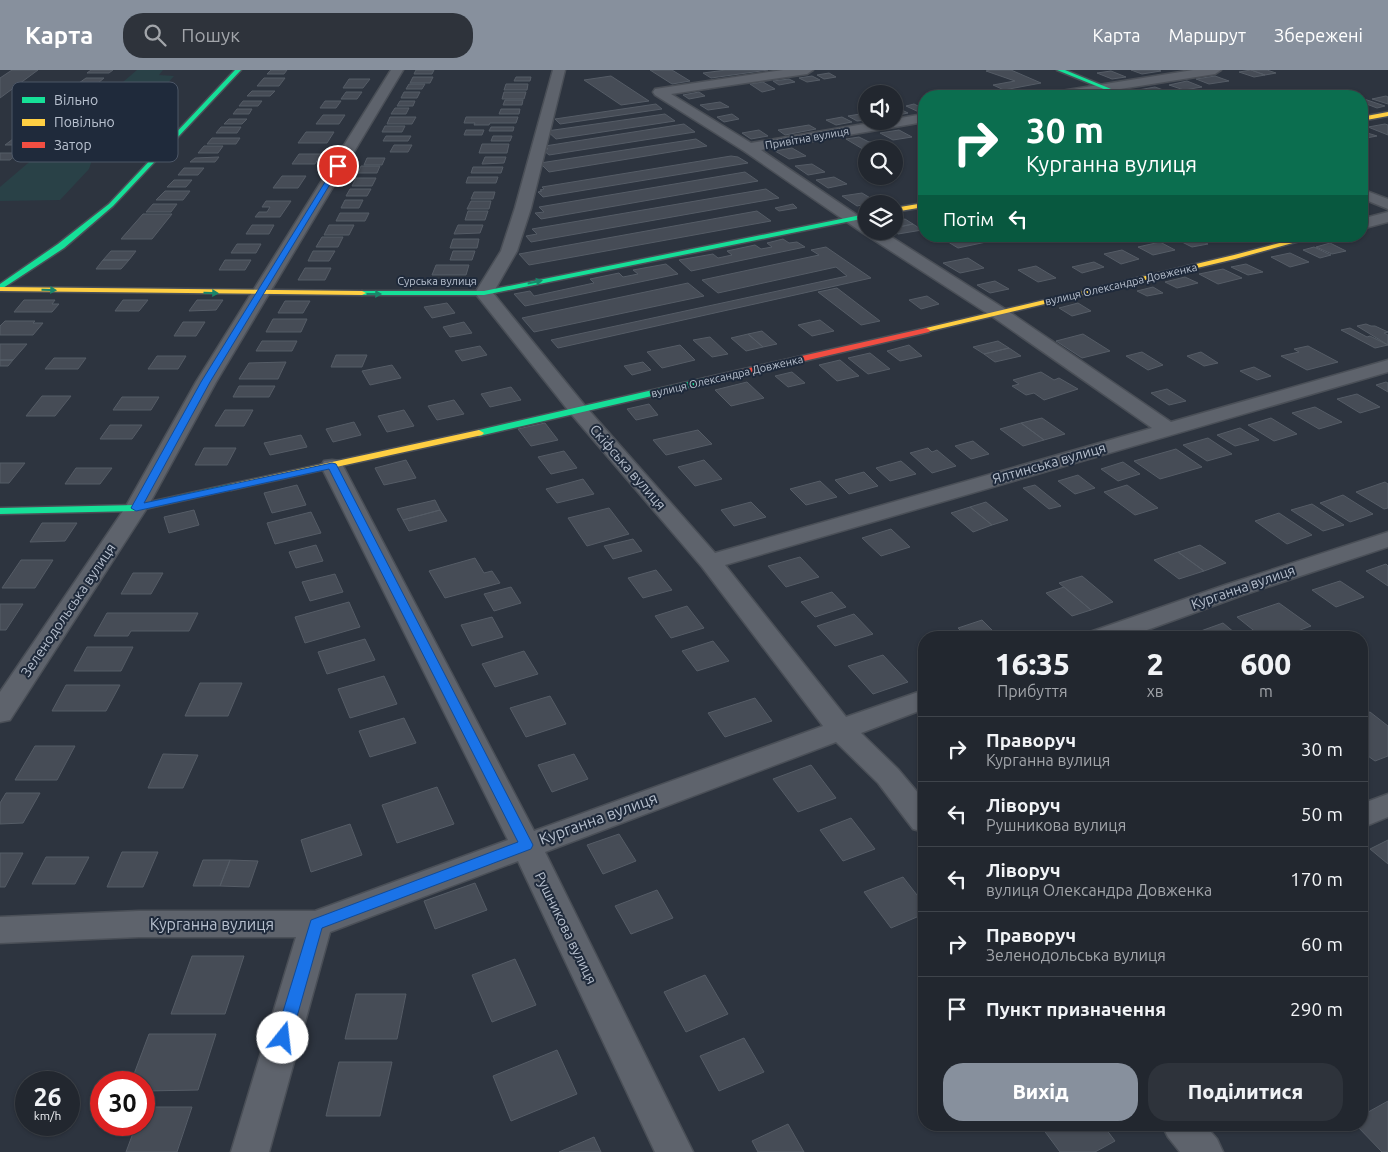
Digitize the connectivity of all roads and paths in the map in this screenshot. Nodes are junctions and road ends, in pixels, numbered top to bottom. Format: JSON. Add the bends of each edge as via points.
{"nodes":[{"id":1,"x":238,"y":70,"type":"edge"},
{"id":2,"x":397,"y":70,"type":"edge"},
{"id":3,"x":559,"y":70,"type":"edge"},
{"id":4,"x":807,"y":70,"type":"edge"},
{"id":5,"x":1060,"y":70,"type":"edge"},
{"id":6,"x":1214,"y":70,"type":"edge"},
{"id":7,"x":1105,"y":88,"type":"junction"},
{"id":8,"x":1092,"y":90,"type":"edge"},
{"id":9,"x":1110,"y":90,"type":"edge"},
{"id":10,"x":1388,"y":114,"type":"edge"},
{"id":11,"x":1368,"y":118,"type":"edge"},
{"id":12,"x":918,"y":119,"type":"edge"},
{"id":13,"x":178,"y":134,"type":"edge"},
{"id":14,"x":749,"y":148,"type":"junction"},
{"id":15,"x":152,"y":162,"type":"edge"},
{"id":16,"x":1368,"y":196,"type":"edge"},
{"id":17,"x":1388,"y":204,"type":"edge"},
{"id":18,"x":918,"y":206,"type":"edge"},
{"id":19,"x":903,"y":208,"type":"edge"},
{"id":20,"x":858,"y":217,"type":"edge"},
{"id":21,"x":1388,"y":217,"type":"edge"},
{"id":22,"x":851,"y":218,"type":"junction"},
{"id":23,"x":1368,"y":222,"type":"edge"},
{"id":24,"x":858,"y":223,"type":"edge"},
{"id":25,"x":885,"y":240,"type":"edge"},
{"id":26,"x":1290,"y":242,"type":"edge"},
{"id":27,"x":0,"y":288,"type":"edge"},
{"id":28,"x":260,"y":293,"type":"junction"},
{"id":29,"x":484,"y":293,"type":"junction"},
{"id":30,"x":999,"y":312,"type":"junction"},
{"id":31,"x":1388,"y":366,"type":"edge"},
{"id":32,"x":579,"y":411,"type":"junction"},
{"id":33,"x":1167,"y":429,"type":"junction"},
{"id":34,"x":332,"y":466,"type":"junction"},
{"id":35,"x":136,"y":508,"type":"junction"},
{"id":36,"x":0,"y":511,"type":"edge"},
{"id":37,"x":1388,"y":539,"type":"edge"},
{"id":38,"x":710,"y":562,"type":"junction"},
{"id":39,"x":1119,"y":631,"type":"edge"},
{"id":40,"x":918,"y":701,"type":"edge"},
{"id":41,"x":0,"y":713,"type":"edge"},
{"id":42,"x":840,"y":729,"type":"junction"},
{"id":43,"x":1388,"y":805,"type":"edge"},
{"id":44,"x":918,"y":813,"type":"edge"},
{"id":45,"x":1368,"y":814,"type":"edge"},
{"id":46,"x":526,"y":845,"type":"junction"},
{"id":47,"x":316,"y":924,"type":"junction"},
{"id":48,"x":0,"y":930,"type":"edge"},
{"id":49,"x":1186,"y":1131,"type":"edge"},
{"id":50,"x":250,"y":1152,"type":"edge"},
{"id":51,"x":674,"y":1152,"type":"edge"},
{"id":52,"x":1204,"y":1152,"type":"edge"}],
"edges":[{"from":1,"to":13,"type":"street"},
{"from":2,"to":28,"type":"street","name":"Зеленодольська вулиця"},
{"from":3,"to":29,"type":"street","via":[[509,251]]},
{"from":4,"to":14,"type":"street","via":[[660,92]]},
{"from":5,"to":7,"type":"street"},
{"from":6,"to":7,"type":"street"},
{"from":7,"to":8,"type":"street"},
{"from":7,"to":9,"type":"street"},
{"from":10,"to":11,"type":"street"},
{"from":12,"to":14,"type":"street","name":"Привітна вулиця"},
{"from":14,"to":22,"type":"street"},
{"from":15,"to":27,"type":"street","via":[[111,206]]},
{"from":16,"to":17,"type":"street"},
{"from":18,"to":19,"type":"street"},
{"from":20,"to":22,"type":"street","name":"Сурська вулиця"},
{"from":21,"to":23,"type":"street"},
{"from":22,"to":24,"type":"street"},
{"from":29,"to":22,"type":"street","name":"Сурська вулиця","one_way":true},
{"from":25,"to":30,"type":"street"},
{"from":26,"to":30,"type":"street","name":"вулиця Олександра Довженка"},
{"from":27,"to":28,"type":"street","name":"Сурська вулиця","one_way":true},
{"from":28,"to":29,"type":"street","name":"Сурська вулиця","one_way":true},
{"from":28,"to":35,"type":"street","name":"Зеленодольська вулиця"},
{"from":29,"to":32,"type":"street","name":"Скіфська вулиця"},
{"from":30,"to":32,"type":"street","name":"вулиця Олександра Довженка"},
{"from":30,"to":33,"type":"street"},
{"from":31,"to":33,"type":"street","name":"Ялтинська вулиця"},
{"from":32,"to":34,"type":"street","name":"вулиця Олександра Довженка"},
{"from":32,"to":38,"type":"street","name":"Скіфська вулиця"},
{"from":33,"to":38,"type":"street","name":"Ялтинська вулиця"},
{"from":34,"to":35,"type":"street","name":"вулиця Олександра Довженка"},
{"from":34,"to":46,"type":"street","name":"Рушникова вулиця"},
{"from":35,"to":36,"type":"street"},
{"from":35,"to":41,"type":"street","name":"Зеленодольська вулиця"},
{"from":37,"to":39,"type":"street","name":"Курганна вулиця"},
{"from":38,"to":42,"type":"street","name":"Скіфська вулиця"},
{"from":40,"to":42,"type":"street","name":"Курганна вулиця"},
{"from":42,"to":44,"type":"street","name":"Скіфська вулиця","via":[[888,776]]},
{"from":42,"to":46,"type":"street","name":"Курганна вулиця"},
{"from":43,"to":45,"type":"street"},
{"from":46,"to":47,"type":"street","name":"Курганна вулиця"},
{"from":46,"to":51,"type":"street","name":"Рушникова вулиця"},
{"from":47,"to":48,"type":"street","name":"Курганна вулиця","via":[[139,924]]},
{"from":47,"to":50,"type":"street"},
{"from":49,"to":52,"type":"street"}]}
